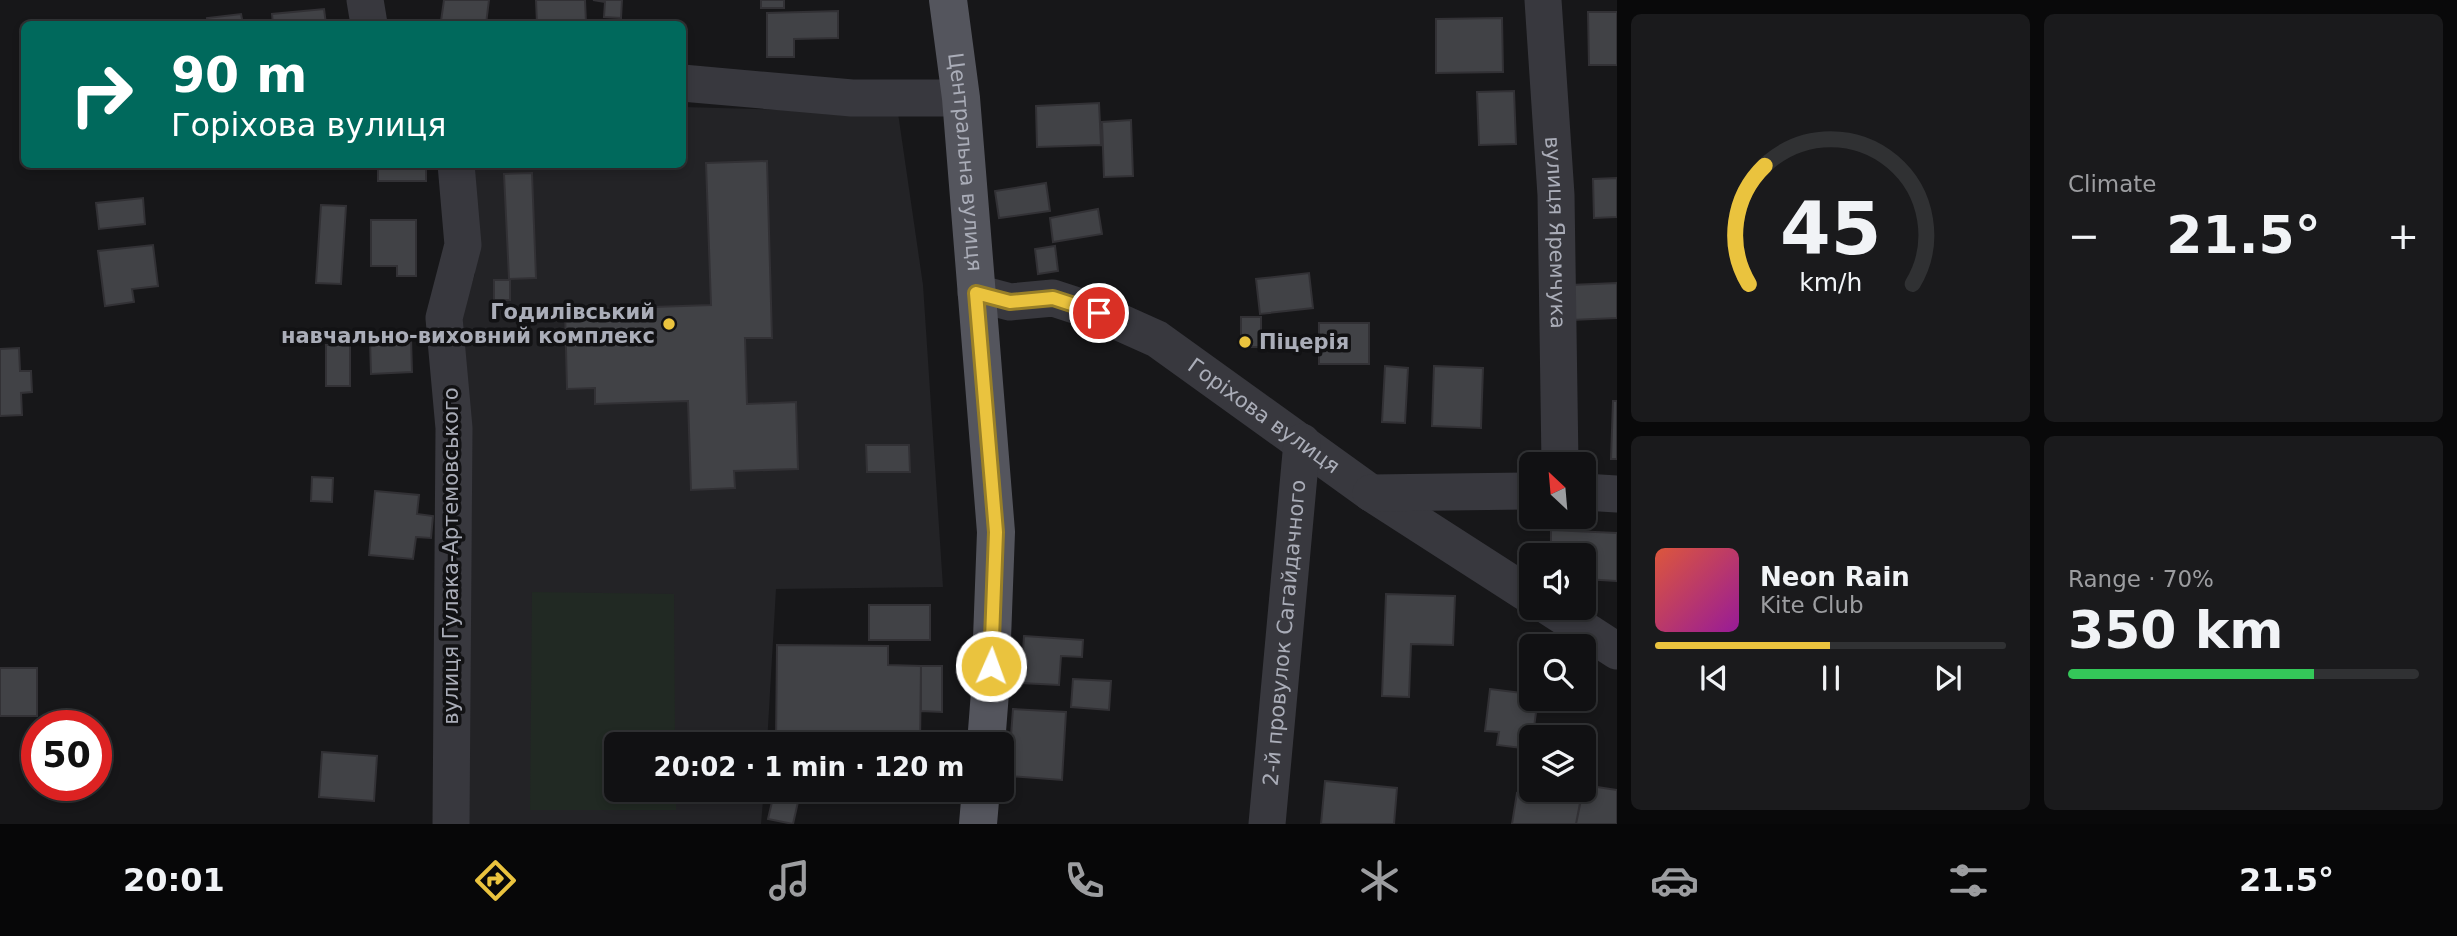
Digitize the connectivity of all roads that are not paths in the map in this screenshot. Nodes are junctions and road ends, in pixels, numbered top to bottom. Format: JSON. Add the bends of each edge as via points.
{"nodes":[{"id":1,"x":365,"y":0,"type":"edge"},
{"id":2,"x":948,"y":0,"type":"edge"},
{"id":3,"x":1543,"y":0,"type":"edge"},
{"id":4,"x":368,"y":21,"type":"edge"},
{"id":5,"x":686,"y":83,"type":"edge"},
{"id":6,"x":961,"y":98,"type":"junction"},
{"id":7,"x":456,"y":168,"type":"edge"},
{"id":8,"x":976,"y":293,"type":"junction"},
{"id":9,"x":1302,"y":442,"type":"junction"},
{"id":10,"x":1560,"y":452,"type":"edge"},
{"id":11,"x":1519,"y":491,"type":"edge"},
{"id":12,"x":1371,"y":493,"type":"junction"},
{"id":13,"x":1596,"y":493,"type":"edge"},
{"id":14,"x":1617,"y":494,"type":"edge"},
{"id":15,"x":1519,"y":588,"type":"edge"},
{"id":16,"x":1569,"y":620,"type":"edge"},
{"id":17,"x":1617,"y":651,"type":"edge"},
{"id":18,"x":986,"y":732,"type":"edge"},
{"id":19,"x":980,"y":802,"type":"edge"},
{"id":20,"x":451,"y":824,"type":"edge"},
{"id":21,"x":978,"y":824,"type":"edge"},
{"id":22,"x":1267,"y":824,"type":"edge"}],
"edges":[{"from":1,"to":4,"type":"street"},
{"from":2,"to":6,"type":"main road","name":"Центральна вулиця"},
{"from":3,"to":10,"type":"street","name":"вулиця Яремчука","via":[[1556,195]]},
{"from":5,"to":6,"type":"street","via":[[852,98]]},
{"from":6,"to":8,"type":"main road","name":"Центральна вулиця"},
{"from":7,"to":20,"type":"street","name":"вулиця Гулака-Артемовського","via":[[463,245],[444,318],[454,428]]},
{"from":8,"to":9,"type":"street","name":"Горіхова вулиця","via":[[1010,302],[1053,298],[1157,339]]},
{"from":8,"to":18,"type":"main road","name":"Центральна вулиця","via":[[996,532]]},
{"from":9,"to":12,"type":"street","name":"Горіхова вулиця"},
{"from":9,"to":22,"type":"street","name":"2-й провулок Сагайдачного"},
{"from":11,"to":12,"type":"street"},
{"from":12,"to":15,"type":"street","name":"Горіхова вулиця"},
{"from":13,"to":14,"type":"street"},
{"from":16,"to":17,"type":"street"},
{"from":19,"to":21,"type":"main road"}]}
